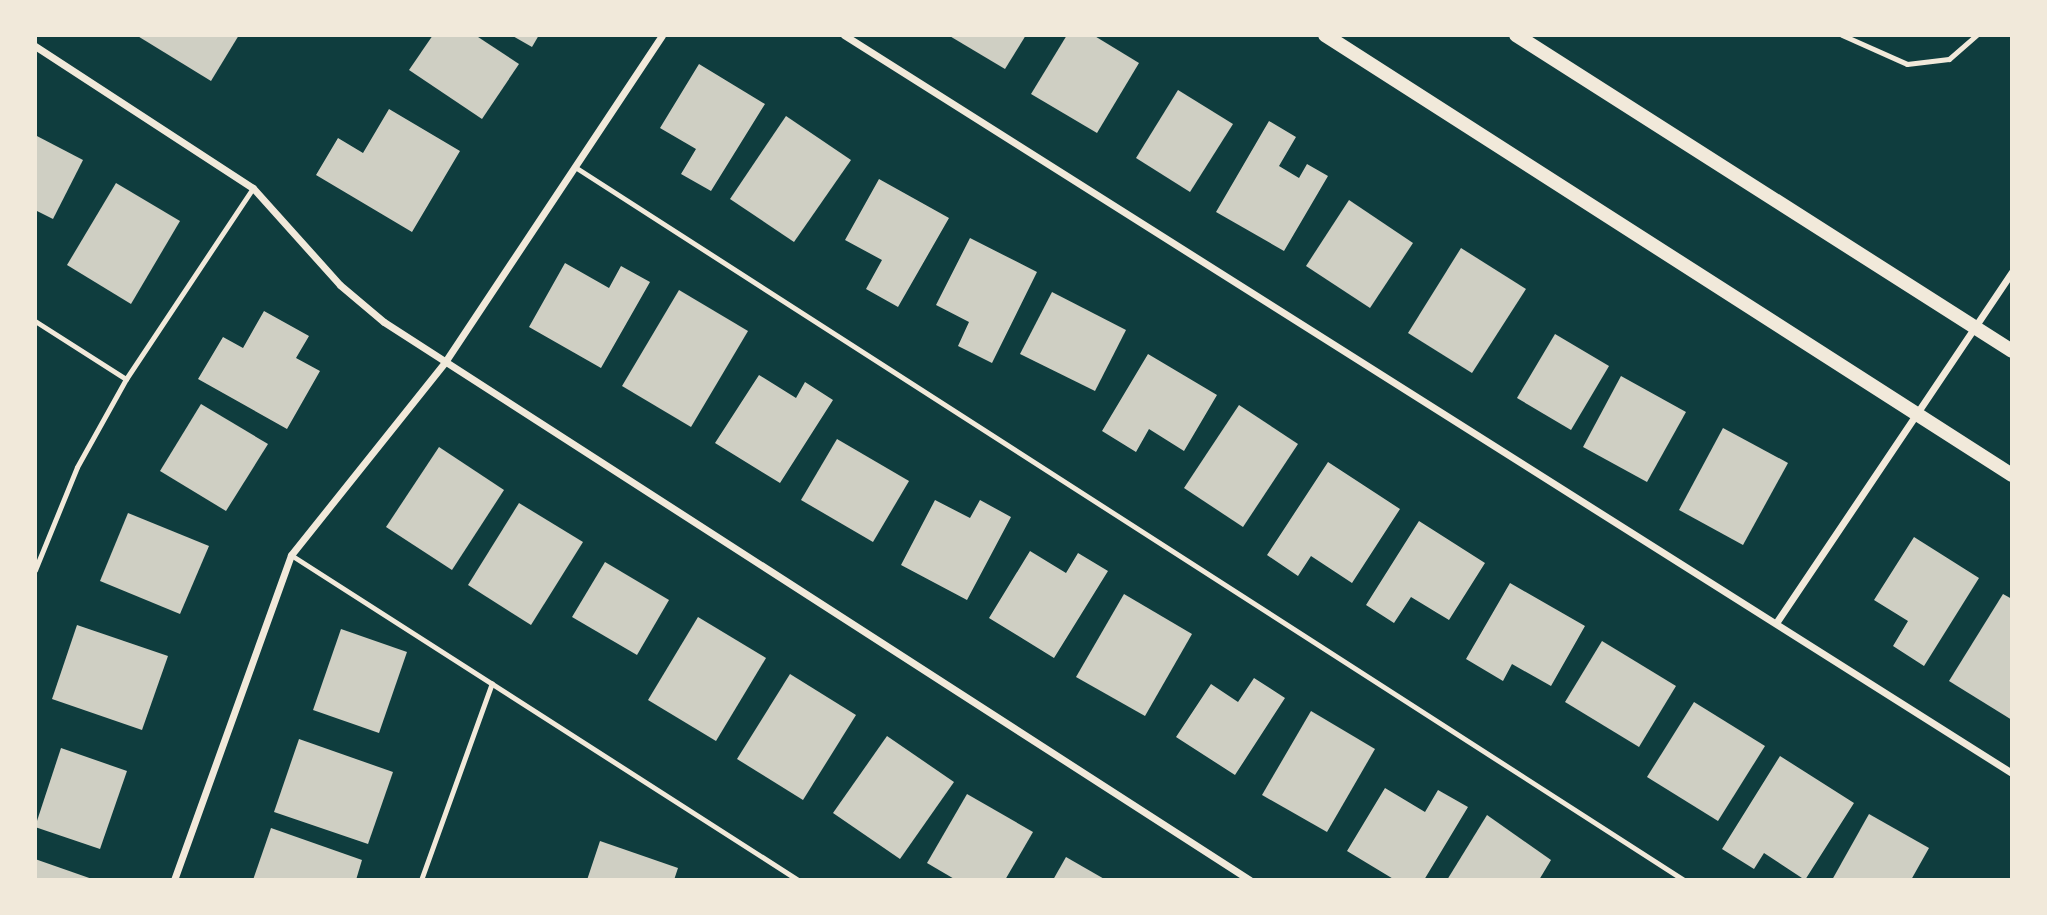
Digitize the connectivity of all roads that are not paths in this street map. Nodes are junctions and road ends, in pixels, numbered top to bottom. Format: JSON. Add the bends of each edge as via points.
{"nodes":[{"id":1,"x":662,"y":35,"type":"edge"},
{"id":2,"x":844,"y":35,"type":"edge"},
{"id":3,"x":1325,"y":35,"type":"edge"},
{"id":4,"x":1516,"y":35,"type":"edge"},
{"id":5,"x":1842,"y":35,"type":"edge"},
{"id":6,"x":1977,"y":35,"type":"edge"},
{"id":7,"x":35,"y":46,"type":"edge"},
{"id":8,"x":575,"y":167,"type":"junction"},
{"id":9,"x":253,"y":188,"type":"junction"},
{"id":10,"x":2012,"y":272,"type":"edge"},
{"id":11,"x":35,"y":321,"type":"edge"},
{"id":12,"x":1977,"y":329,"type":"junction"},
{"id":13,"x":2012,"y":351,"type":"edge"},
{"id":14,"x":445,"y":362,"type":"junction"},
{"id":15,"x":126,"y":379,"type":"junction"},
{"id":16,"x":1917,"y":415,"type":"junction"},
{"id":17,"x":2012,"y":475,"type":"edge"},
{"id":18,"x":291,"y":555,"type":"junction"},
{"id":19,"x":35,"y":570,"type":"edge"},
{"id":20,"x":1776,"y":623,"type":"junction"},
{"id":21,"x":492,"y":684,"type":"junction"},
{"id":22,"x":2012,"y":773,"type":"edge"},
{"id":23,"x":174,"y":880,"type":"edge"},
{"id":24,"x":421,"y":880,"type":"edge"},
{"id":25,"x":798,"y":880,"type":"edge"},
{"id":26,"x":1250,"y":880,"type":"edge"},
{"id":27,"x":1684,"y":880,"type":"edge"}],
"edges":[{"from":1,"to":8,"type":"street"},
{"from":2,"to":20,"type":"street"},
{"from":3,"to":16,"type":"main road"},
{"from":4,"to":12,"type":"main road"},
{"from":5,"to":6,"type":"lane","via":[[1907,64],[1949,59]]},
{"from":7,"to":9,"type":"street"},
{"from":8,"to":14,"type":"street"},
{"from":8,"to":27,"type":"lane"},
{"from":9,"to":14,"type":"street","via":[[340,285]]},
{"from":9,"to":15,"type":"lane"},
{"from":10,"to":12,"type":"street"},
{"from":11,"to":15,"type":"lane"},
{"from":12,"to":13,"type":"main road"},
{"from":12,"to":16,"type":"street"},
{"from":14,"to":18,"type":"street"},
{"from":14,"to":26,"type":"street"},
{"from":15,"to":19,"type":"lane","via":[[77,467]]},
{"from":16,"to":17,"type":"main road"},
{"from":16,"to":20,"type":"street"},
{"from":18,"to":21,"type":"lane"},
{"from":18,"to":23,"type":"street"},
{"from":20,"to":22,"type":"street"},
{"from":21,"to":24,"type":"lane"},
{"from":21,"to":25,"type":"lane"}]}
